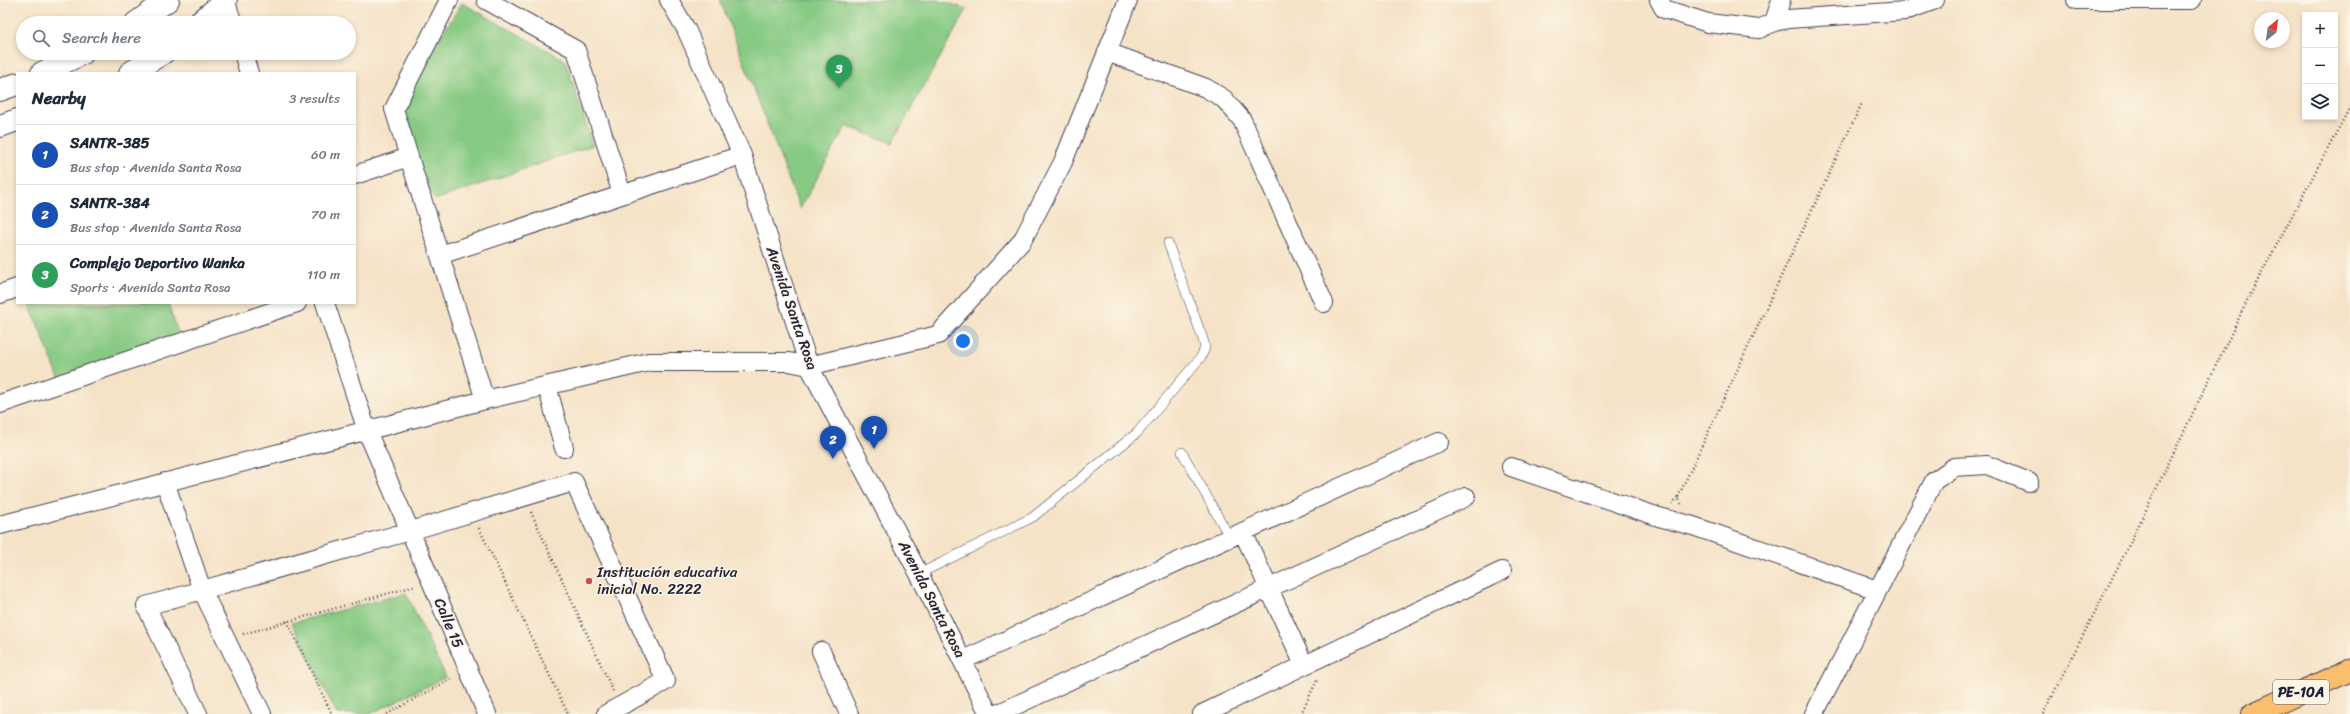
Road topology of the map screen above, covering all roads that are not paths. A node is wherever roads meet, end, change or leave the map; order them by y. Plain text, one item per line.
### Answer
1 (168, 0) edge
2 (225, 0) edge
3 (449, 0) edge
4 (486, 0) edge
5 (669, 0) edge
6 (1128, 0) edge
7 (1659, 0) edge
8 (1781, 0) edge
9 (1935, 0) edge
10 (2076, 0) edge
11 (2192, 0) edge
12 (1907, 6) edge
13 (146, 16) edge
14 (207, 16) edge
15 (231, 16) edge
16 (1774, 22) junction
17 (1107, 52) junction
18 (69, 60) edge
19 (151, 60) edge
20 (245, 60) edge
21 (44, 72) edge
22 (132, 72) edge
23 (249, 72) edge
24 (16, 84) edge
25 (0, 90) edge
26 (16, 120) edge
27 (0, 126) edge
28 (742, 156) junction
29 (408, 157) junction
30 (356, 176) edge
31 (622, 194) junction
32 (1168, 242) dead end
33 (440, 255) junction
34 (16, 288) edge
35 (0, 294) edge
36 (1324, 303) dead end
37 (294, 304) edge
38 (325, 304) edge
39 (809, 366) junction
40 (547, 386) junction
41 (485, 400) junction
42 (0, 404) edge
43 (367, 430) junction
44 (1439, 442) dead end
45 (564, 448) dead end
46 (1182, 452) dead end
47 (1512, 467) dead end
48 (165, 482) junction
49 (2029, 482) dead end
50 (1466, 497) dead end
51 (0, 525) edge
52 (410, 531) junction
53 (1236, 535) junction
54 (1502, 571) dead end
55 (919, 574) junction
56 (1268, 588) junction
57 (202, 590) junction
58 (1877, 590) junction
59 (821, 651) dead end
60 (963, 660) junction
61 (1304, 665) junction
62 (2350, 670) edge
63 (613, 710) edge
64 (198, 714) edge
65 (262, 714) edge
66 (487, 714) edge
67 (849, 714) edge
68 (989, 714) edge
69 (997, 714) edge
70 (1202, 714) edge
71 (1814, 714) edge
72 (2253, 714) edge

1 - 13 street
2 - 14 street
2 - 15 street
3 - 29 street
4 - 31 street
5 - 28 street, Avenida Santa Rosa
6 - 17 street
7 - 16 street
8 - 16 street
9 - 12 street
10 - 11 street
12 - 16 street
17 - 36 street
17 - 39 street
18 - 21 street
19 - 22 street
20 - 23 street
24 - 25 street
26 - 27 street
28 - 31 street
28 - 39 street, Avenida Santa Rosa
29 - 30 street
29 - 33 street
31 - 33 street
32 - 55 lane
33 - 41 street
34 - 35 street
37 - 42 street
38 - 43 street, Calle 15
39 - 40 street
39 - 55 street, Avenida Santa Rosa
40 - 41 street
40 - 45 street
41 - 43 street
43 - 48 street
43 - 52 street, Calle 15
44 - 53 street
46 - 53 lane
47 - 58 street
48 - 51 street
48 - 57 street
49 - 58 street
50 - 56 street
52 - 57 street
52 - 63 street
52 - 66 street, Calle 15
53 - 56 street
53 - 60 street
54 - 61 street
55 - 60 street, Avenida Santa Rosa
56 - 61 street
56 - 69 street
57 - 64 street
57 - 65 street
58 - 71 street
59 - 67 street
60 - 68 street, Avenida Santa Rosa
61 - 70 street
62 - 72 highway, PE-10A

